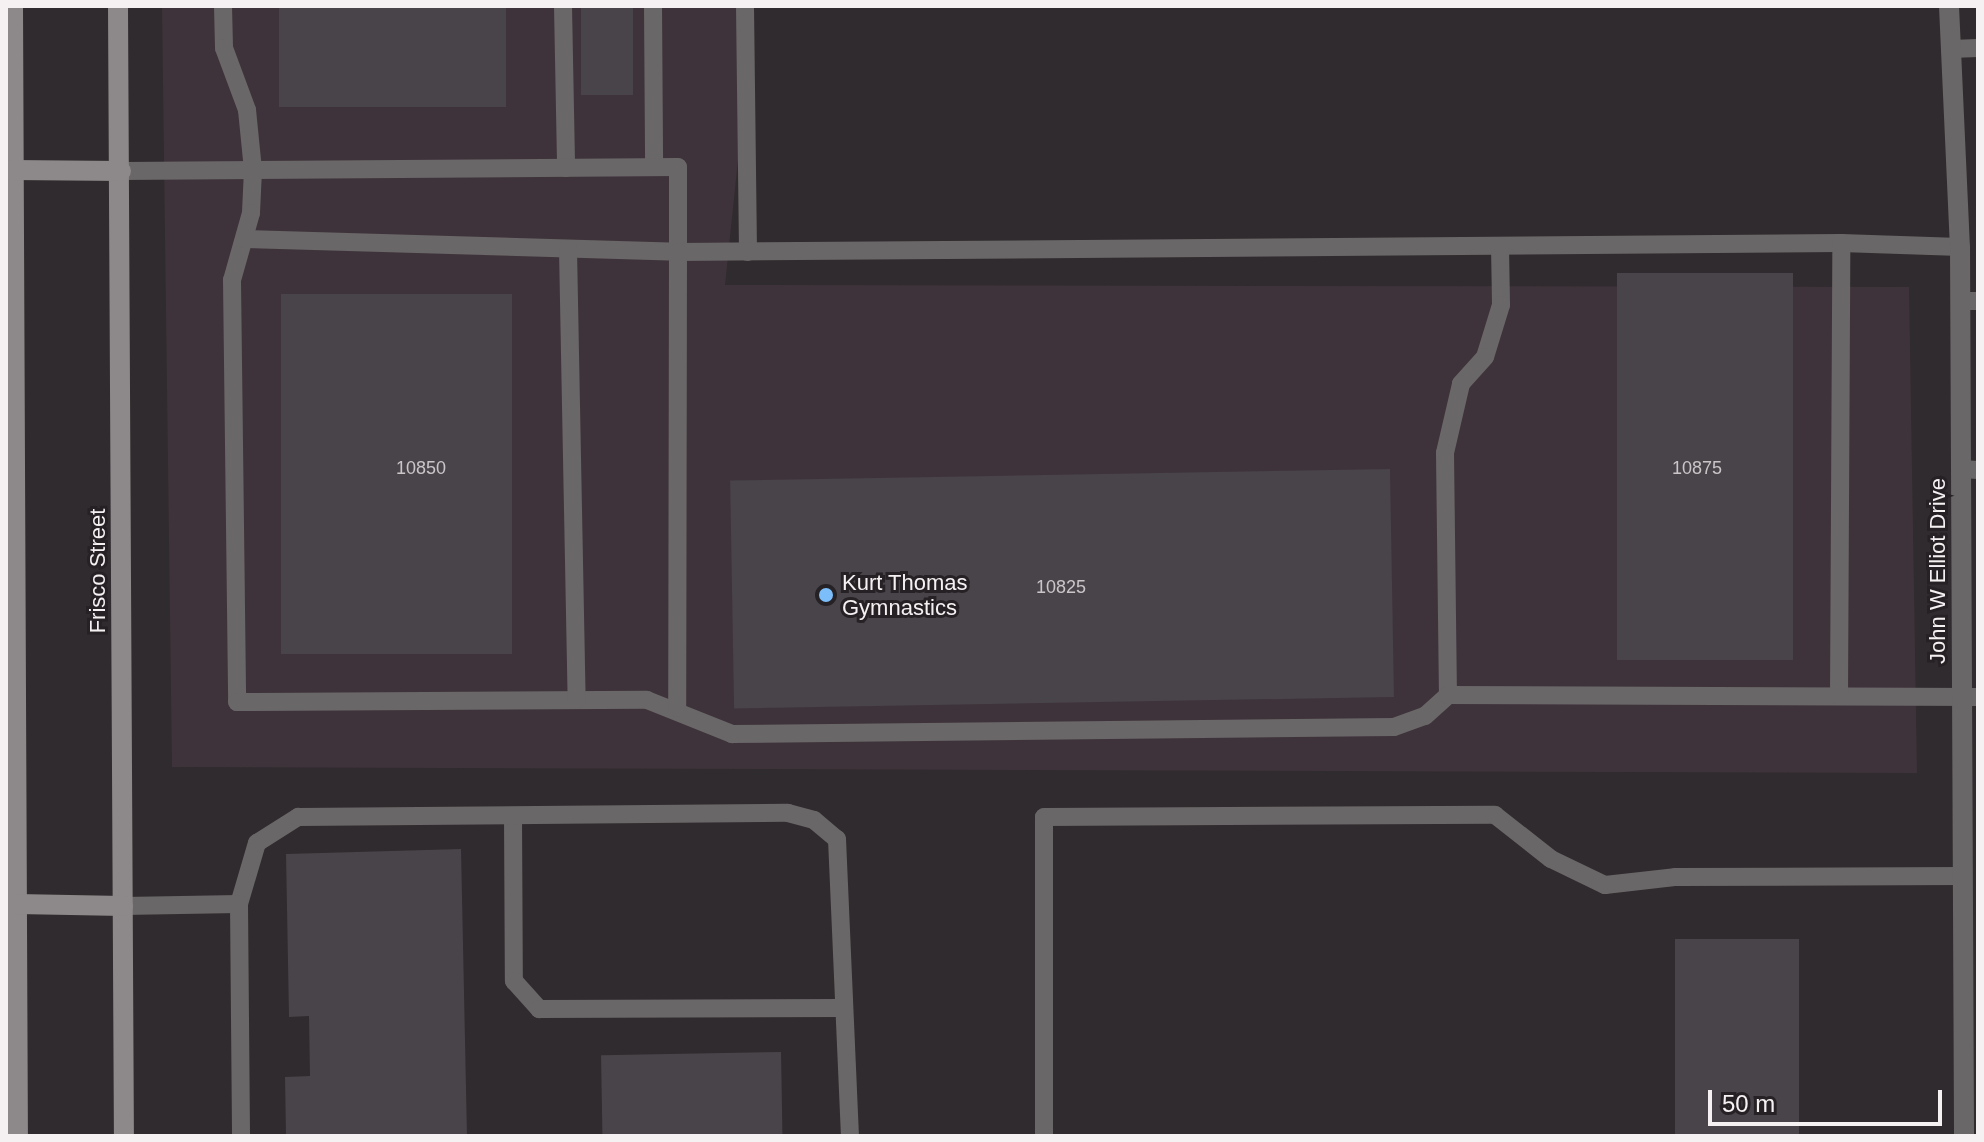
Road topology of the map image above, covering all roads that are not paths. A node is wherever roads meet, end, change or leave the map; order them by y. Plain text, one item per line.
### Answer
1 (13, 6) edge
2 (118, 6) edge
3 (223, 6) edge
4 (563, 6) edge
5 (653, 6) edge
6 (745, 6) edge
7 (1949, 6) edge
8 (1978, 48) edge
9 (1951, 49) junction
10 (654, 167) junction
11 (566, 168) junction
12 (12, 170) junction
13 (253, 170) junction
14 (121, 171) junction
15 (245, 239) junction
16 (1841, 243) junction
17 (1500, 246) junction
18 (1960, 247) junction
19 (568, 249) junction
20 (678, 252) junction
21 (748, 252) junction
22 (1969, 301) edge
23 (1970, 469) edge
24 (1448, 695) junction
25 (1839, 696) junction
26 (1970, 696) edge
27 (577, 700) junction
28 (677, 708) junction
29 (513, 816) junction
30 (1963, 876) junction
31 (17, 904) junction
32 (239, 904) junction
33 (123, 906) junction
34 (844, 1008) junction
35 (18, 1136) edge
36 (124, 1136) edge
37 (241, 1136) edge
38 (850, 1136) edge
39 (1044, 1136) edge
40 (1964, 1136) edge

1 - 12 street
2 - 14 street, Frisco Street
3 - 13 lane
4 - 11 lane
5 - 10 lane
6 - 21 lane
7 - 9 street, John W Elliot Drive
8 - 9 lane
9 - 18 street, John W Elliot Drive
10 - 11 lane
10 - 20 lane
11 - 13 lane
12 - 14 street
12 - 31 street
13 - 14 lane
13 - 15 lane
14 - 33 street, Frisco Street
15 - 19 lane
15 - 27 lane
16 - 17 lane
16 - 18 lane
16 - 25 lane
17 - 21 lane
17 - 24 lane
18 - 22 street, John W Elliot Drive
19 - 20 lane
19 - 27 lane
20 - 21 lane
20 - 28 lane
22 - 23 street, John W Elliot Drive
23 - 26 street, John W Elliot Drive
24 - 25 lane
24 - 28 lane
25 - 26 lane
26 - 30 street, John W Elliot Drive
27 - 28 lane
29 - 32 lane
29 - 34 lane
29 - 34 lane
30 - 39 lane
30 - 40 street, John W Elliot Drive
31 - 33 street
31 - 35 street
32 - 33 lane
32 - 37 lane
33 - 36 street, Frisco Street
34 - 38 lane

